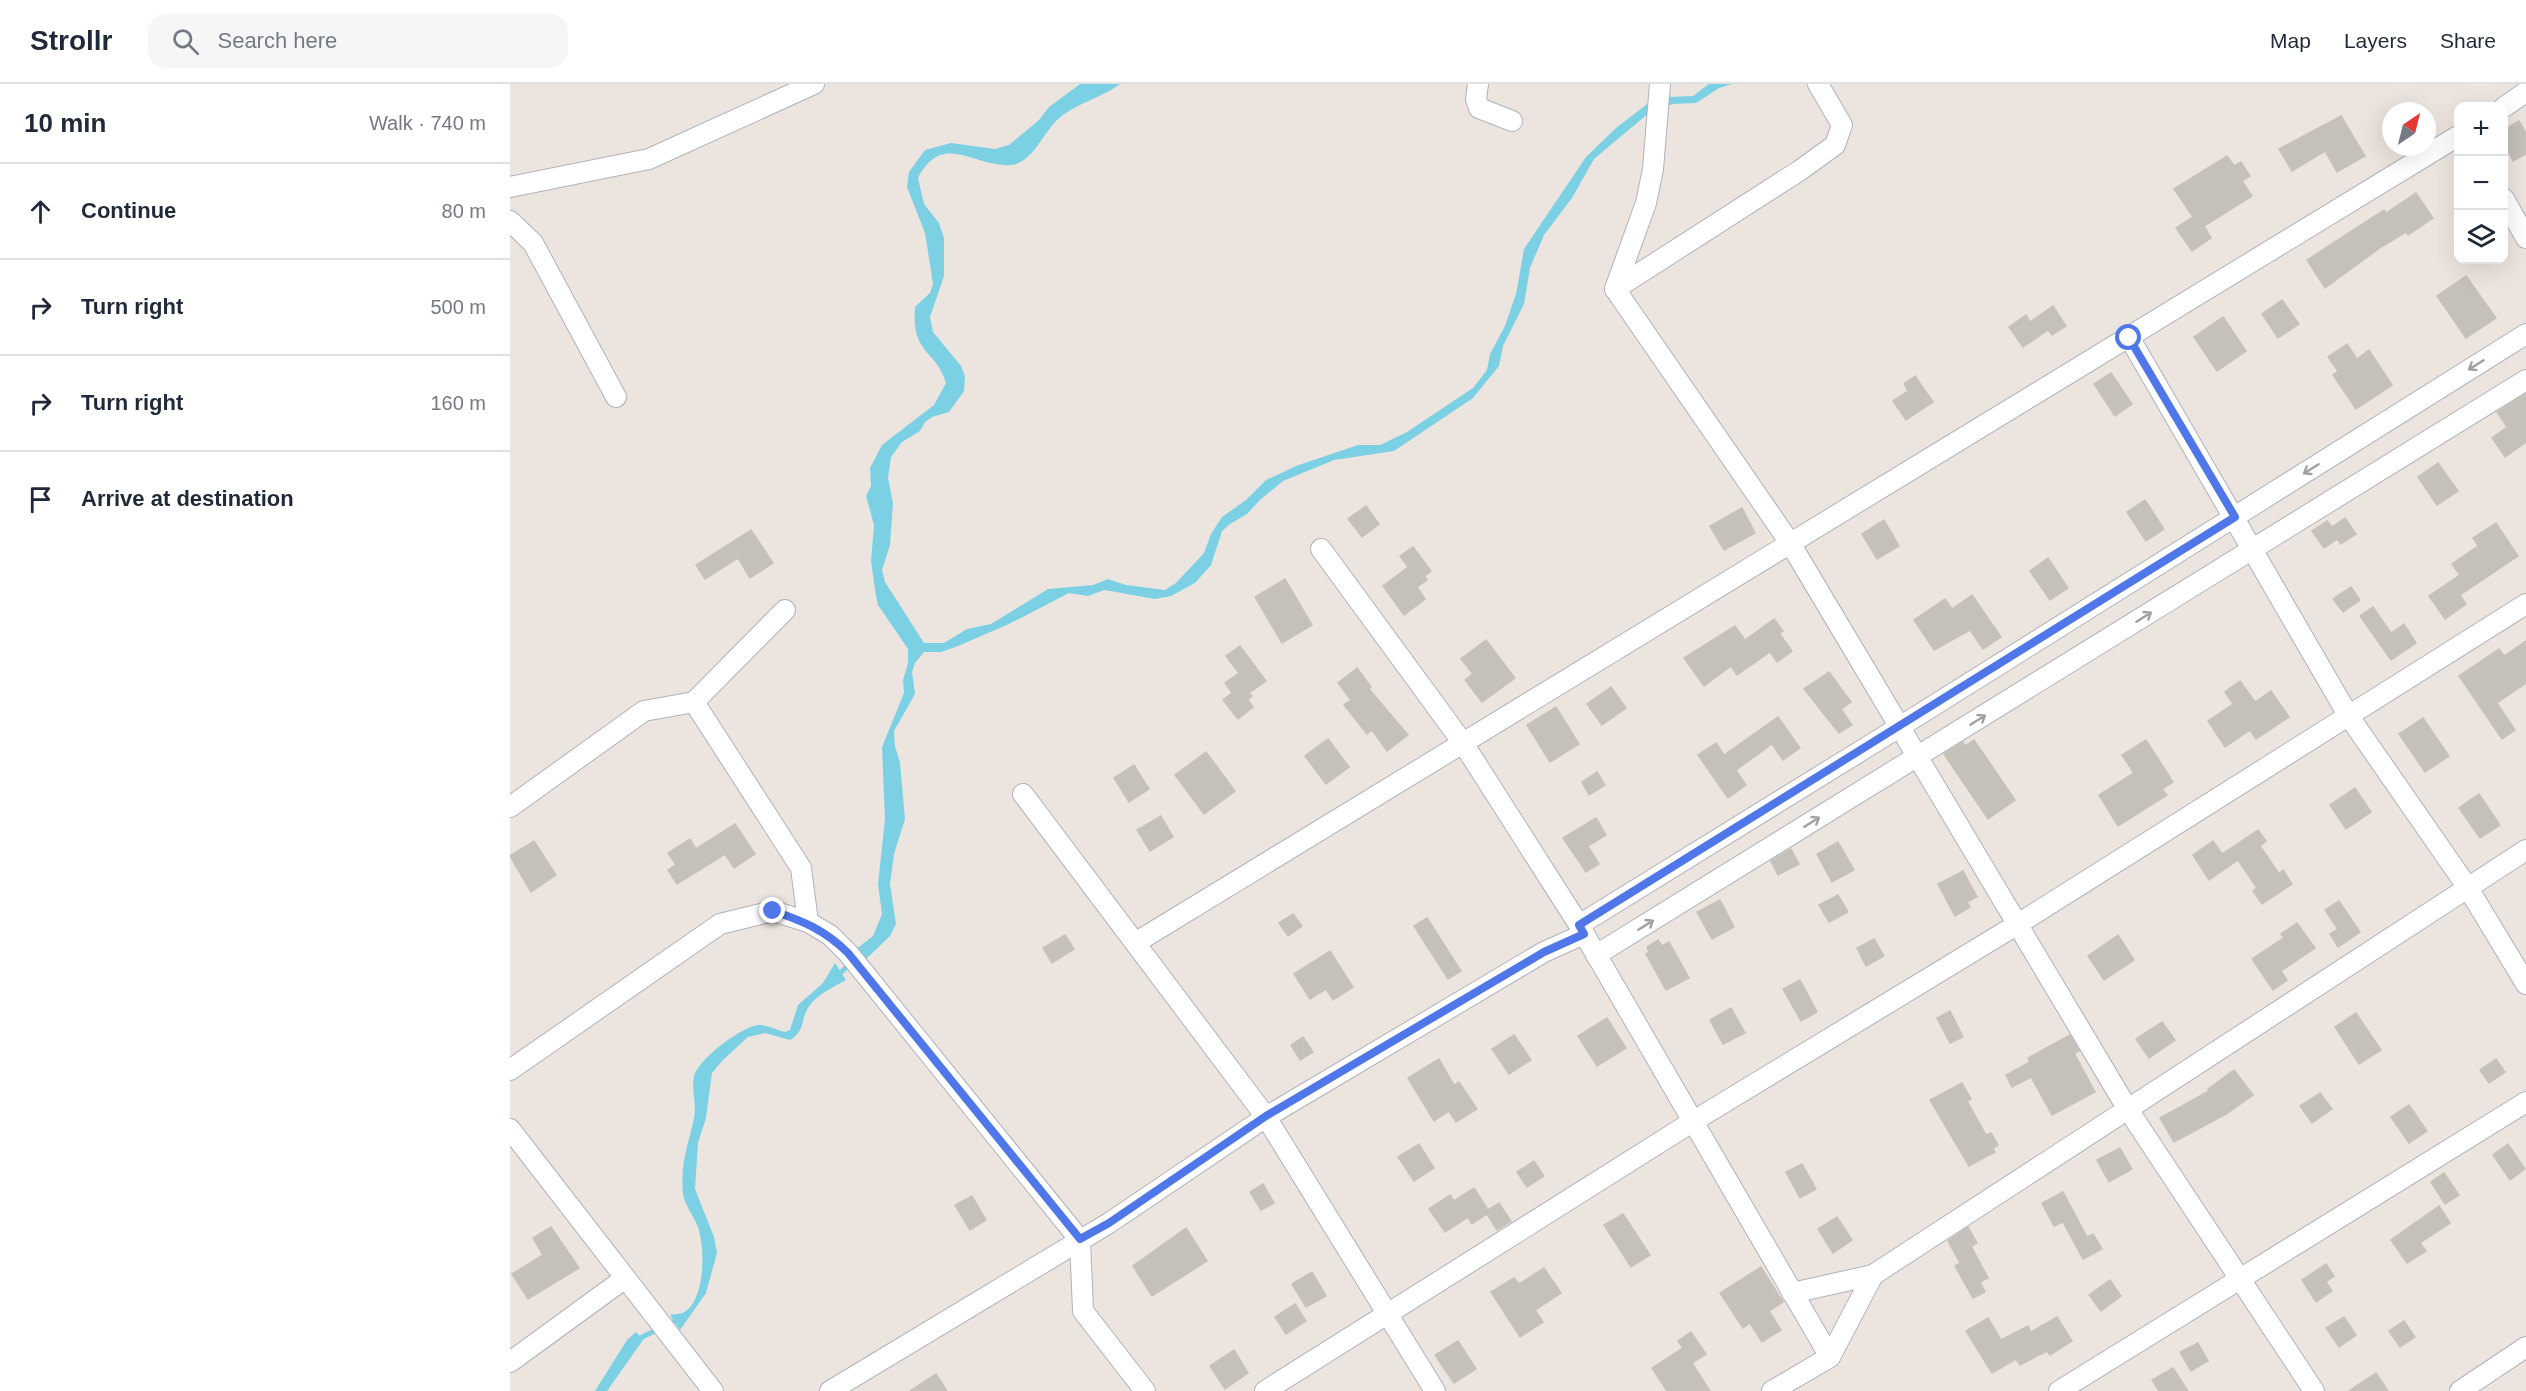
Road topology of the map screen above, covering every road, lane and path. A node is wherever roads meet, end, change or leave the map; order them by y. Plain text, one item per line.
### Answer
1 (814, 84) edge
2 (1478, 84) edge
3 (1659, 84) edge
4 (1818, 84) edge
5 (2526, 93) edge
6 (2508, 104) edge
7 (1512, 121) dead end
8 (2454, 138) edge
9 (510, 187) edge
10 (2508, 206) edge
11 (510, 221) edge
12 (2526, 238) edge
13 (1615, 289) junction
14 (2526, 334) edge
15 (2129, 338) junction
16 (2526, 380) edge
17 (616, 397) dead end
18 (2235, 517) junction
19 (1790, 543) junction
20 (1321, 549) dead end
21 (2254, 549) junction
22 (2526, 604) edge
23 (785, 610) dead end
24 (694, 702) junction
25 (2348, 715) junction
26 (1901, 726) junction
27 (1463, 743) junction
28 (1919, 756) junction
29 (1023, 794) dead end
30 (510, 807) edge
31 (2526, 850) edge
32 (2468, 888) junction
33 (808, 922) junction
34 (2018, 924) junction
35 (1581, 930) junction
36 (1135, 943) junction
37 (1596, 955) junction
38 (2526, 984) edge
39 (510, 1070) edge
40 (2526, 1102) edge
41 (2127, 1108) junction
42 (1266, 1116) junction
43 (1692, 1122) junction
44 (510, 1129) edge
45 (1080, 1239) junction
46 (1873, 1275) junction
47 (2241, 1280) junction
48 (630, 1285) junction
49 (1792, 1293) junction
50 (1389, 1313) junction
51 (2526, 1347) edge
52 (1830, 1357) junction
53 (510, 1362) edge
54 (712, 1391) edge
55 (830, 1391) edge
56 (1145, 1391) edge
57 (1265, 1391) edge
58 (1435, 1391) edge
59 (1772, 1391) edge
60 (2059, 1391) edge
61 (2314, 1391) edge
62 (2460, 1391) edge

1 - 9 street
2 - 7 street
3 - 13 street
4 - 13 street
5 - 6 street
8 - 15 street
10 - 12 street
11 - 17 street
13 - 19 street
14 -> 18 street
15 - 18 street
15 - 19 street
16 - 21 street
18 - 21 street
18 - 26 street
19 - 26 street
19 - 27 street
20 - 27 street
21 - 25 street
28 -> 21 street
22 - 25 street
23 - 24 street
24 - 30 street
24 - 33 street
25 - 32 street
25 - 34 street
26 - 28 street
26 - 35 street
27 - 35 street
27 - 36 street
28 - 34 street
37 -> 28 street
29 - 36 street
31 - 32 street
32 - 38 street
32 - 41 street
33 - 39 street
33 - 45 street
34 - 41 street
34 - 43 street
35 - 37 street
35 - 42 street
36 - 42 street
37 - 43 street
40 - 47 street
41 - 46 street
41 - 47 street
42 - 45 street
42 - 50 street
43 - 49 street
43 - 50 street
44 - 48 street
45 - 55 street
45 - 56 street
46 - 49 street
46 - 52 street
47 - 60 street
47 - 61 street
48 - 53 street
48 - 54 street
49 - 52 street
50 - 57 street
50 - 58 street
51 - 62 street
52 - 59 street

